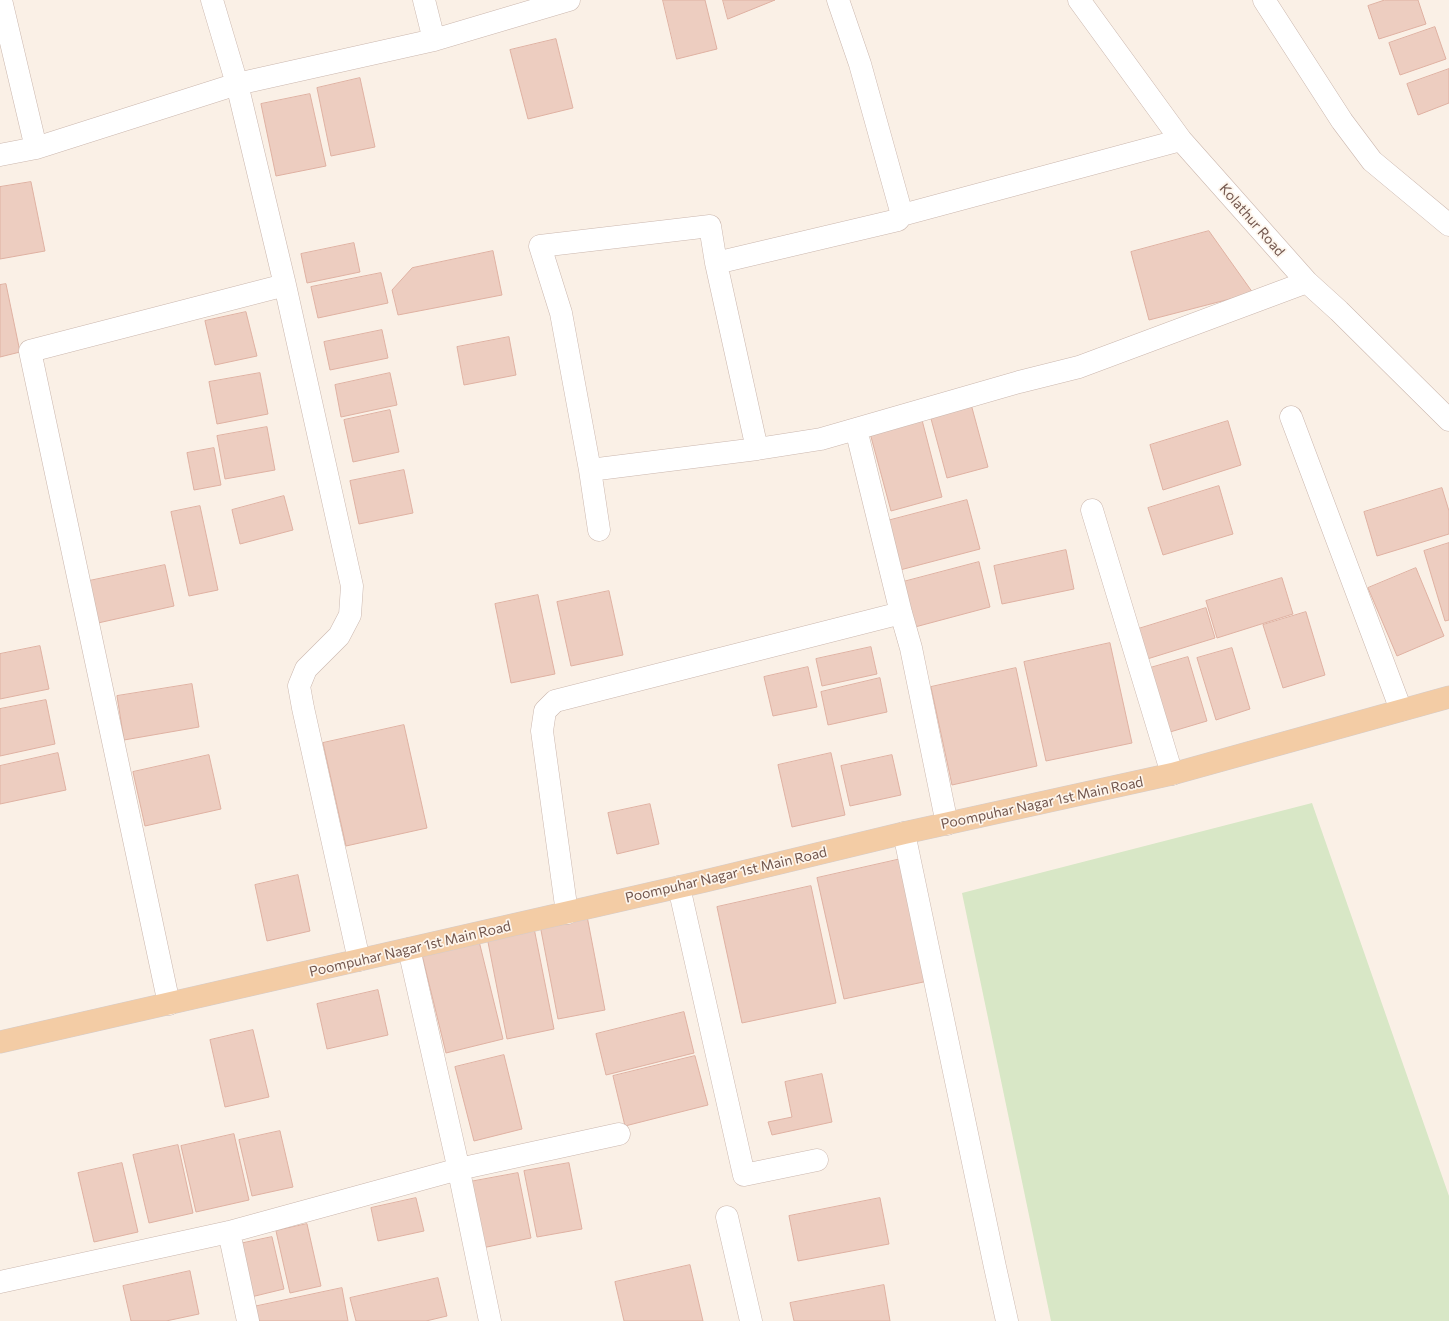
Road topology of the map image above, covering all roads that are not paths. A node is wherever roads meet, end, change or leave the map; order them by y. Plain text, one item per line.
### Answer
1 (1, 0) edge
2 (212, 0) edge
3 (424, 0) edge
4 (569, 0) edge
5 (838, 0) edge
6 (1079, 0) edge
7 (1264, 0) edge
8 (434, 40) junction
9 (237, 84) junction
10 (1181, 140) junction
11 (36, 148) junction
12 (0, 155) edge
13 (902, 215) junction
14 (1449, 225) edge
15 (716, 263) junction
16 (1307, 282) junction
17 (285, 285) junction
18 (1291, 417) dead end
19 (1449, 420) edge
20 (856, 429) junction
21 (757, 449) junction
22 (590, 470) junction
23 (1092, 510) dead end
24 (599, 530) dead end
25 (901, 613) junction
26 (1449, 697) edge
27 (1401, 710) junction
28 (1172, 774) junction
29 (947, 824) junction
30 (904, 833) junction
31 (679, 887) junction
32 (567, 913) junction
33 (409, 949) junction
34 (359, 960) junction
35 (169, 1004) junction
36 (0, 1042) edge
37 (619, 1134) dead end
38 (817, 1160) dead end
39 (459, 1169) junction
40 (727, 1217) dead end
41 (229, 1232) junction
42 (0, 1282) edge
43 (248, 1321) edge
44 (490, 1321) edge
45 (751, 1321) edge
46 (1007, 1321) edge

1 - 11 street
2 - 9 street
3 - 8 street
4 - 8 street
5 - 13 street
6 - 10 street, Kolathur Road
7 - 14 street
8 - 9 street
9 - 11 street
9 - 17 street
10 - 13 street
10 - 16 street, Kolathur Road
11 - 12 street
13 - 15 street
15 - 21 street
15 - 22 street
16 - 19 street, Kolathur Road
16 - 20 street
17 - 34 street
17 - 35 street
18 - 27 street
20 - 21 street
20 - 25 street
21 - 22 street
22 - 24 street
23 - 28 street
25 - 29 street
25 - 32 street
26 - 27 main road, Poompuhar Nagar 1st Main Road
27 - 28 main road, Poompuhar Nagar 1st Main Road
28 - 29 main road, Poompuhar Nagar 1st Main Road
29 - 30 main road, Poompuhar Nagar 1st Main Road
30 - 31 main road, Poompuhar Nagar 1st Main Road
30 - 46 street
31 - 32 main road, Poompuhar Nagar 1st Main Road
31 - 38 street
32 - 33 main road, Poompuhar Nagar 1st Main Road
33 - 34 main road, Poompuhar Nagar 1st Main Road
33 - 39 street
34 - 35 main road, Poompuhar Nagar 1st Main Road
35 - 36 main road, Poompuhar Nagar 1st Main Road
37 - 39 street
39 - 41 street
39 - 44 street
40 - 45 street
41 - 42 street
41 - 43 street

